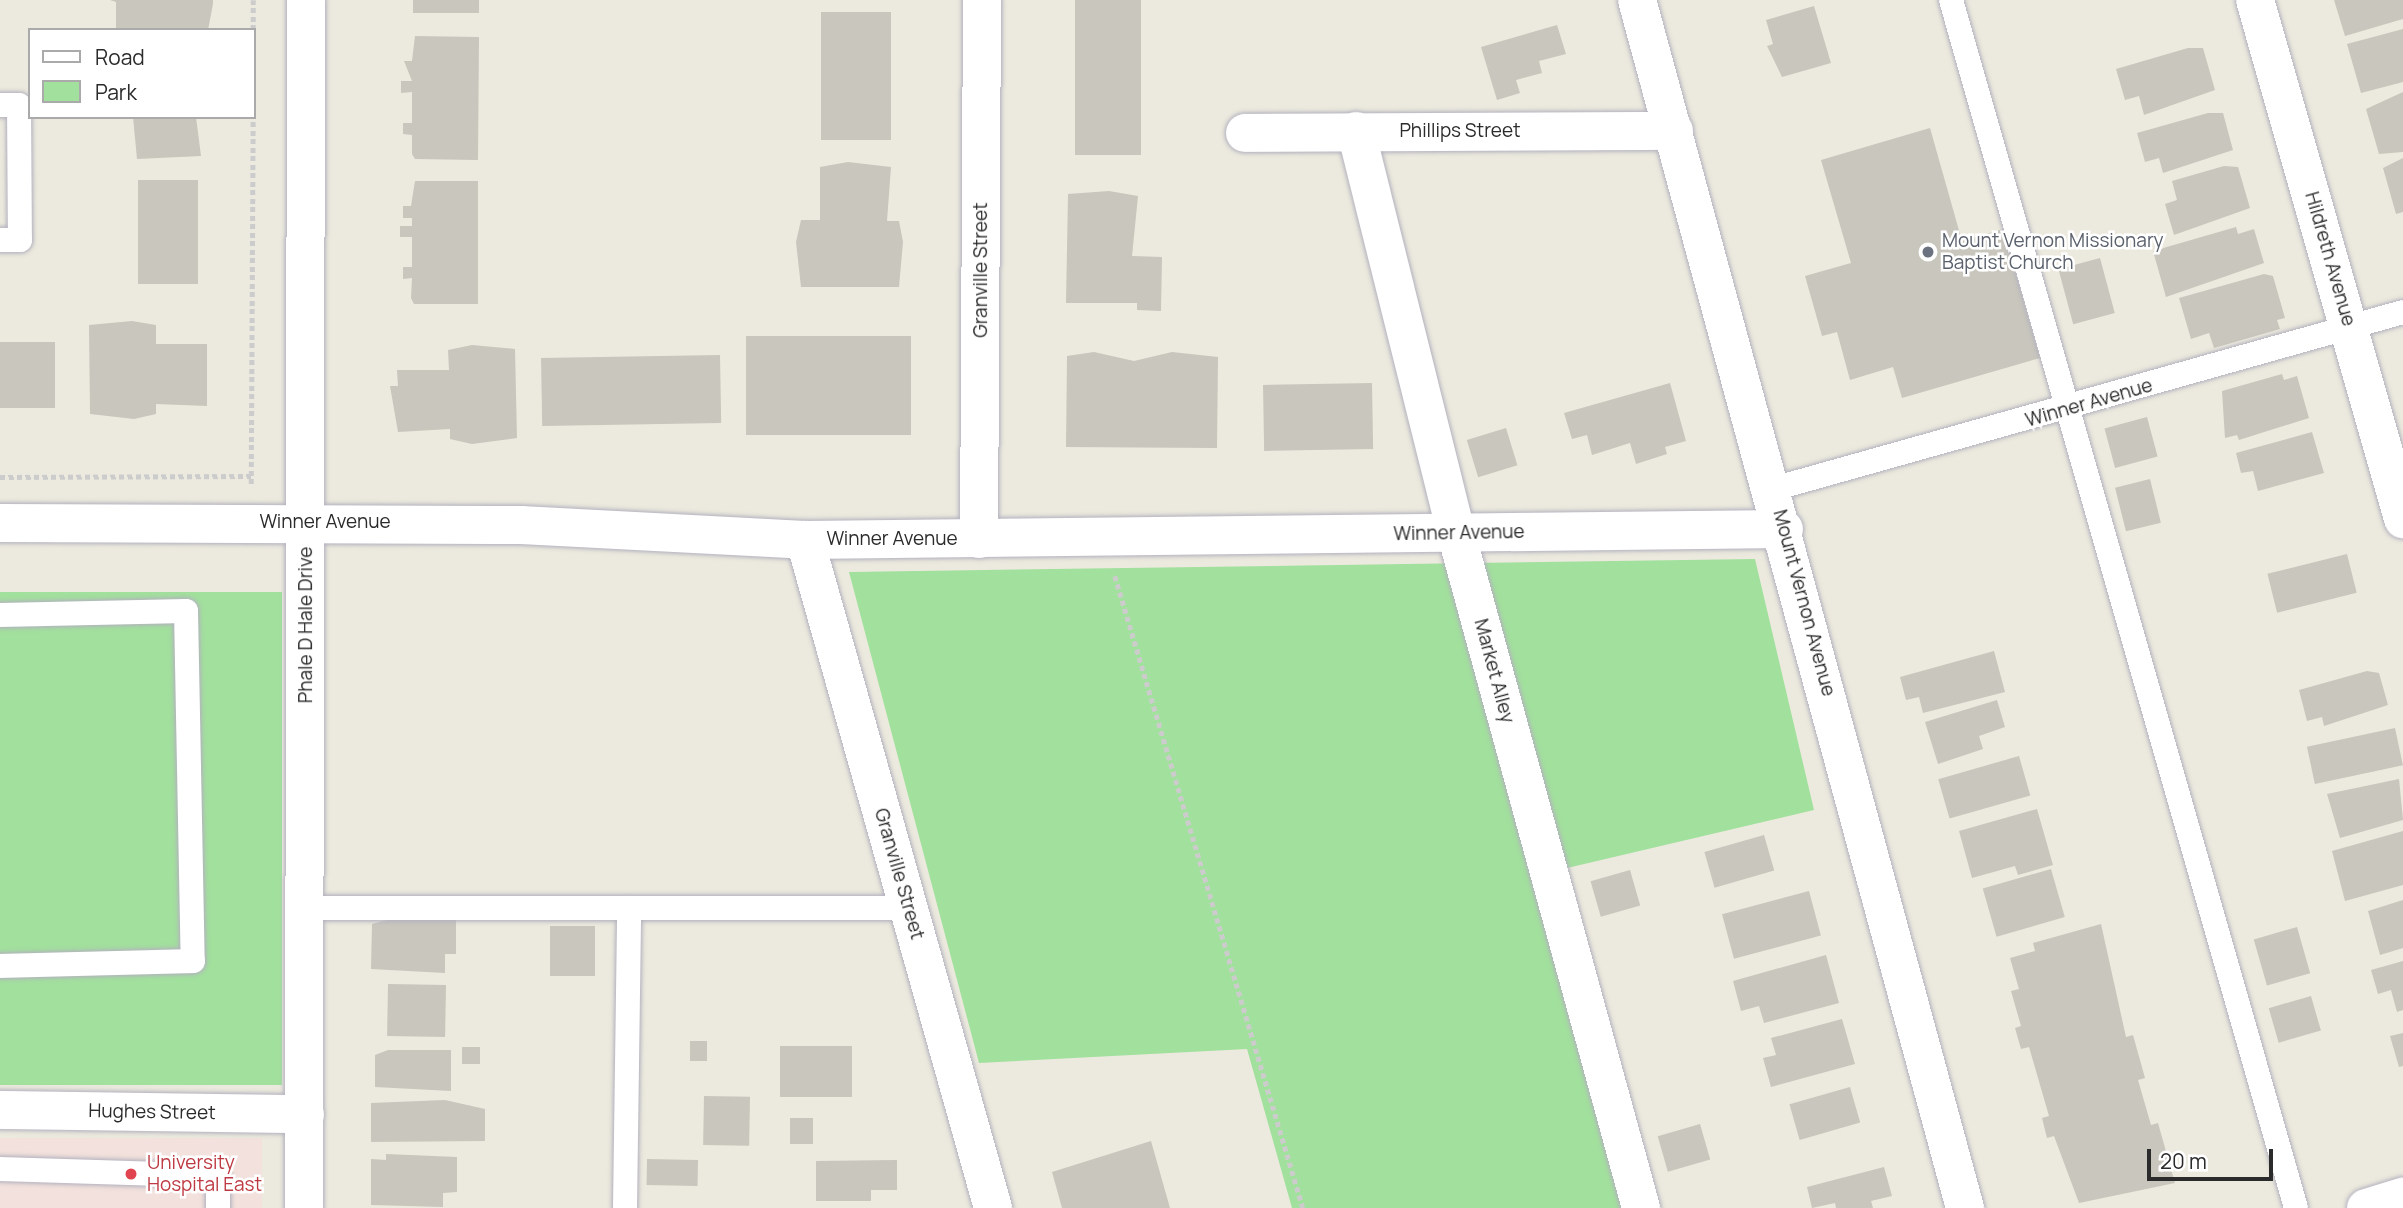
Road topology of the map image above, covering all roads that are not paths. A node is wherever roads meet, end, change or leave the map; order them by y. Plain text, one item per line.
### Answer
1 (306, 0) edge
2 (982, 0) edge
3 (1637, 0) edge
4 (1951, 0) edge
5 (2255, 0) edge
6 (0, 105) edge
7 (1356, 131) junction
8 (1674, 131) junction
9 (1245, 133) dead end
10 (0, 240) edge
11 (2403, 312) edge
12 (2349, 327) junction
13 (2068, 410) junction
14 (1773, 489) junction
15 (2403, 519) edge
16 (307, 521) junction
17 (0, 523) edge
18 (1784, 529) junction
19 (1456, 533) junction
20 (979, 539) junction
21 (805, 540) junction
22 (0, 615) edge
23 (305, 908) junction
24 (629, 908) junction
25 (908, 908) junction
26 (0, 966) edge
27 (0, 1110) edge
28 (305, 1114) junction
29 (0, 1169) edge
30 (2403, 1197) edge
31 (218, 1208) edge
32 (304, 1208) edge
33 (625, 1208) edge
34 (993, 1208) edge
35 (1642, 1208) edge
36 (1965, 1208) edge
37 (2296, 1208) edge
38 (2365, 1208) edge

1 - 16 street, Phale D Hale Drive
2 - 20 street, Granville Street
3 - 8 street, Mount Vernon Avenue
4 - 13 lane
5 - 12 street, Hildreth Avenue
6 - 10 lane
7 - 8 street, Phillips Street
7 - 9 street, Phillips Street
7 - 19 street, Market Alley
8 - 14 street, Mount Vernon Avenue
11 - 12 lane, Winner Avenue
12 - 13 lane, Winner Avenue
12 - 15 street, Hildreth Avenue
13 - 14 lane, Winner Avenue
13 - 37 lane
14 - 18 street, Mount Vernon Avenue
16 - 17 street, Winner Avenue
16 - 21 street, Winner Avenue
16 - 23 street, Phale D Hale Drive
18 - 19 street, Winner Avenue
18 - 36 street, Mount Vernon Avenue
19 - 20 street, Winner Avenue
19 - 35 street, Market Alley
20 - 21 street, Winner Avenue
21 - 25 street, Granville Street
22 - 26 lane
23 - 24 lane
23 - 28 street, Phale D Hale Drive
24 - 25 lane
24 - 33 lane
25 - 34 street, Granville Street
27 - 28 street, Hughes Street
28 - 32 street, Phale D Hale Drive
29 - 31 lane
30 - 38 street

